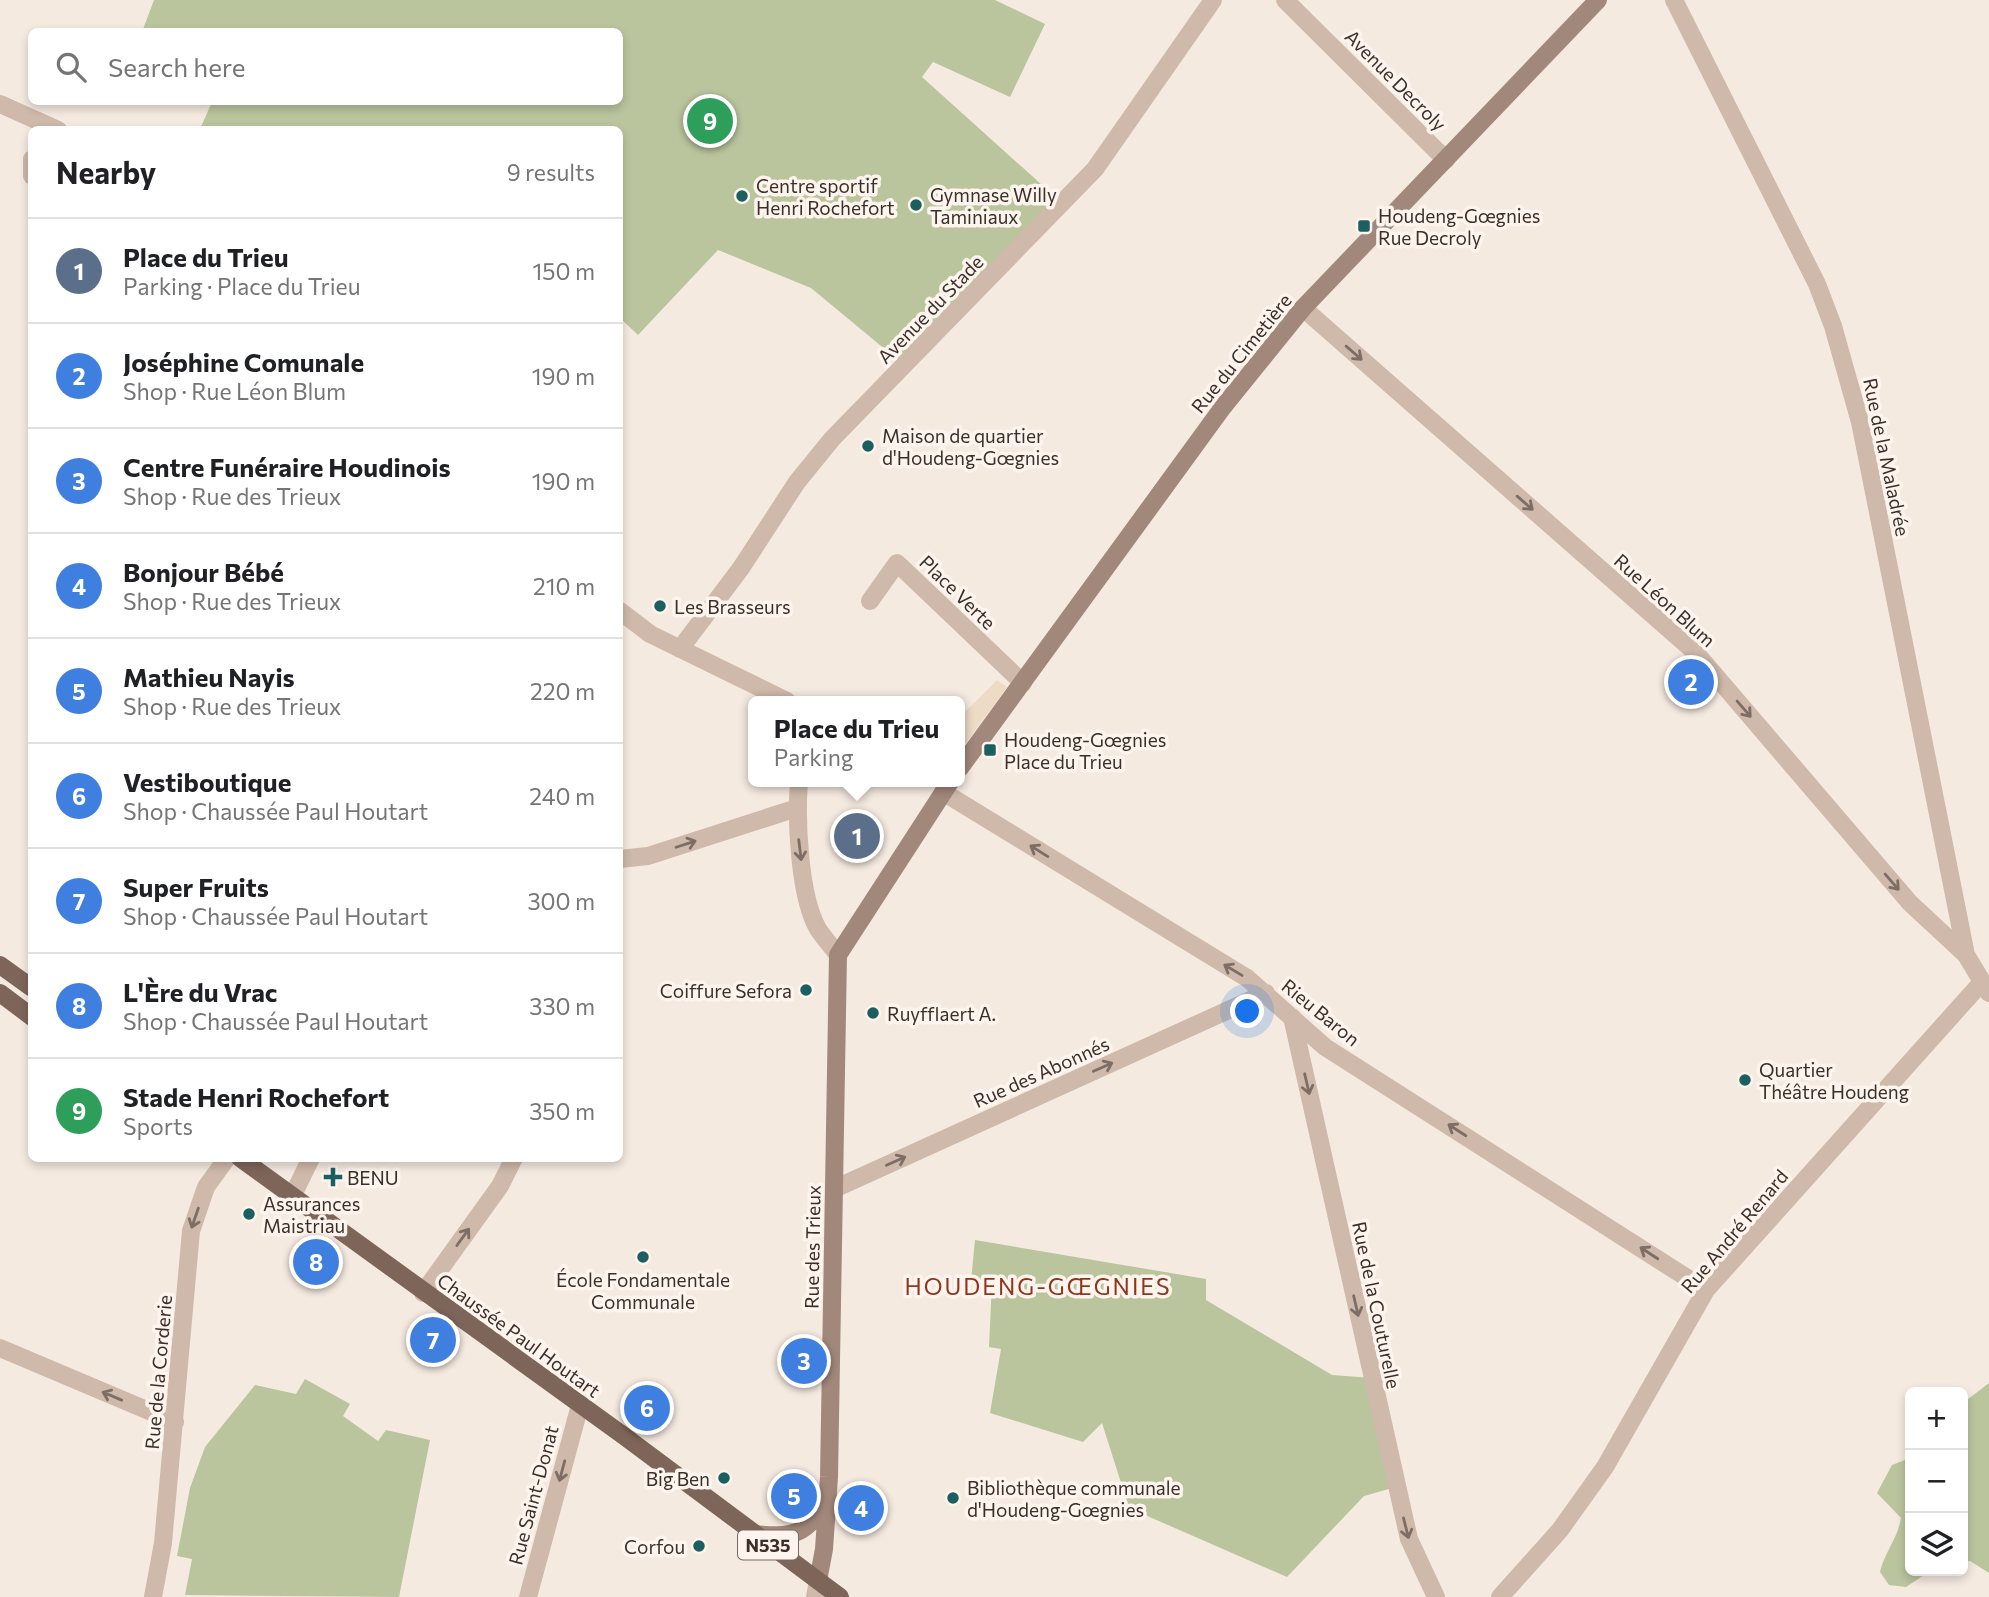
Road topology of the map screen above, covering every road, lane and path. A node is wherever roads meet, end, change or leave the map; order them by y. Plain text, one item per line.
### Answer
1 (1213, 0) edge
2 (1285, 0) edge
3 (1598, 0) edge
4 (1674, 0) edge
5 (0, 104) edge
6 (39, 125) edge
7 (1446, 160) junction
8 (1303, 308) junction
9 (870, 601) dead end
10 (623, 613) edge
11 (680, 649) junction
12 (1023, 683) junction
13 (775, 696) edge
14 (965, 761) edge
15 (799, 787) edge
16 (947, 787) edge
17 (951, 787) edge
18 (797, 808) junction
19 (623, 859) edge
20 (838, 955) junction
21 (1966, 955) junction
22 (0, 965) edge
23 (28, 985) edge
24 (1986, 988) edge
25 (0, 993) edge
26 (1266, 993) junction
27 (28, 1014) edge
28 (1292, 1017) junction
29 (224, 1162) edge
30 (245, 1162) edge
31 (310, 1162) edge
32 (512, 1162) edge
33 (834, 1189) junction
34 (292, 1197) junction
35 (1706, 1290) junction
36 (424, 1293) junction
37 (0, 1348) edge
38 (580, 1405) junction
39 (175, 1423) junction
40 (828, 1494) junction
41 (753, 1534) junction
42 (816, 1589) edge
43 (153, 1597) edge
44 (528, 1597) edge
45 (840, 1597) edge
46 (1436, 1597) edge
47 (1500, 1597) edge

1 - 11 street, Avenue du Stade
2 - 7 street, Avenue Decroly
3 - 7 street, Rue du Cimetière
4 - 21 street, Rue de la Maladrée
5 - 6 street
7 - 8 street, Rue du Cimetière
8 - 12 street, Rue du Cimetière
8 -> 21 street, Rue Léon Blum
9 - 12 street, Place Verte
10 - 11 street
11 - 13 street
12 - 14 street, Rue du Cimetière
15 - 18 street
16 - 20 street
26 -> 17 street, Rieu Baron
19 -> 18 street
18 -> 20 street
20 - 33 street, Rue des Trieux
21 - 24 street
22 - 23 main road
24 - 35 street, Rue André Renard
25 - 27 main road
26 - 28 street, Rieu Baron
33 -> 26 street, Rue des Abonnés
35 -> 28 street, Rieu Baron
28 -> 46 street, Rue de la Couturelle
29 -> 39 street, Rue de la Corderie
30 - 34 main road, Chaussée Paul Houtart / N535
31 - 34 street
36 -> 32 street
33 - 40 street, Rue des Trieux
34 - 36 main road, Chaussée Paul Houtart / N535
35 - 47 street, Rue André Renard
36 - 38 main road, Chaussée Paul Houtart / N535
39 -> 37 street
38 - 41 main road, Chaussée Paul Houtart / N535
38 -> 44 street, Rue Saint-Donat
39 - 43 street, Rue de la Corderie
40 - 41 street
40 - 42 street, Rue des Trieux
41 - 42 main road, Chaussée Paul Houtart / N535
42 - 45 main road, Chaussée Paul Houtart / N535

